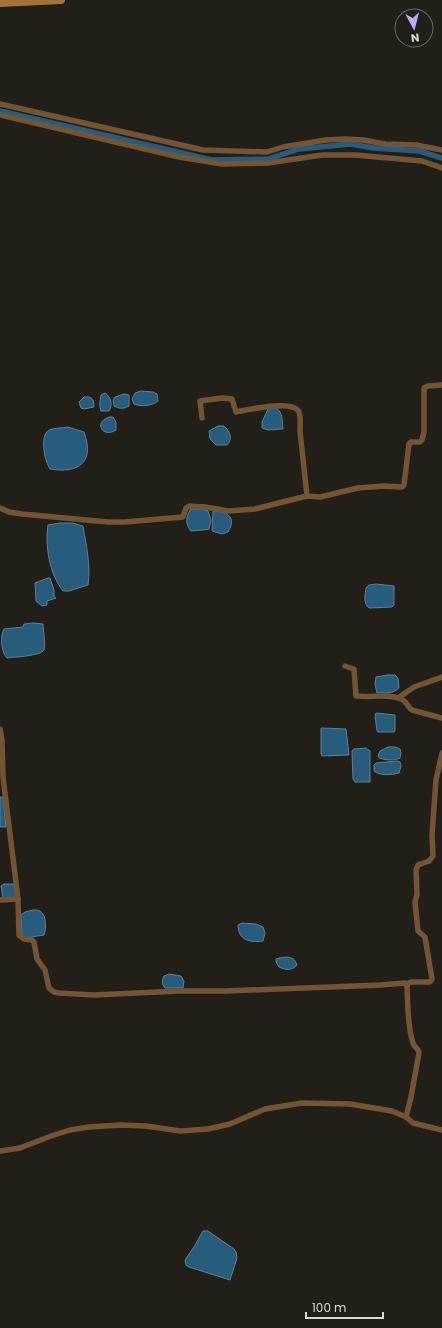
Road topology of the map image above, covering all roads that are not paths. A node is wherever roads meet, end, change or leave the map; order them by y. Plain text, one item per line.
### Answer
1 (61, 0) edge
2 (34, 1) edge
3 (0, 3) edge
4 (0, 104) edge
5 (0, 115) edge
6 (442, 150) edge
7 (442, 168) edge
8 (442, 385) edge
9 (202, 418) dead end
10 (307, 496) junction
11 (0, 508) edge
12 (345, 666) dead end
13 (442, 677) edge
14 (398, 698) junction
15 (442, 718) edge
16 (0, 729) edge
17 (442, 753) edge
18 (18, 899) junction
19 (0, 900) edge
20 (407, 984) junction
21 (406, 1117) junction
22 (442, 1130) edge
23 (0, 1151) edge

1 - 2 main road
2 - 3 main road
4 - 6 street
5 - 7 street
8 - 10 street
9 - 10 street
10 - 11 street
12 - 14 street
13 - 14 street
14 - 15 street
16 - 18 street
17 - 20 street
18 - 19 street
18 - 20 street
20 - 21 street
21 - 22 street
21 - 23 street

